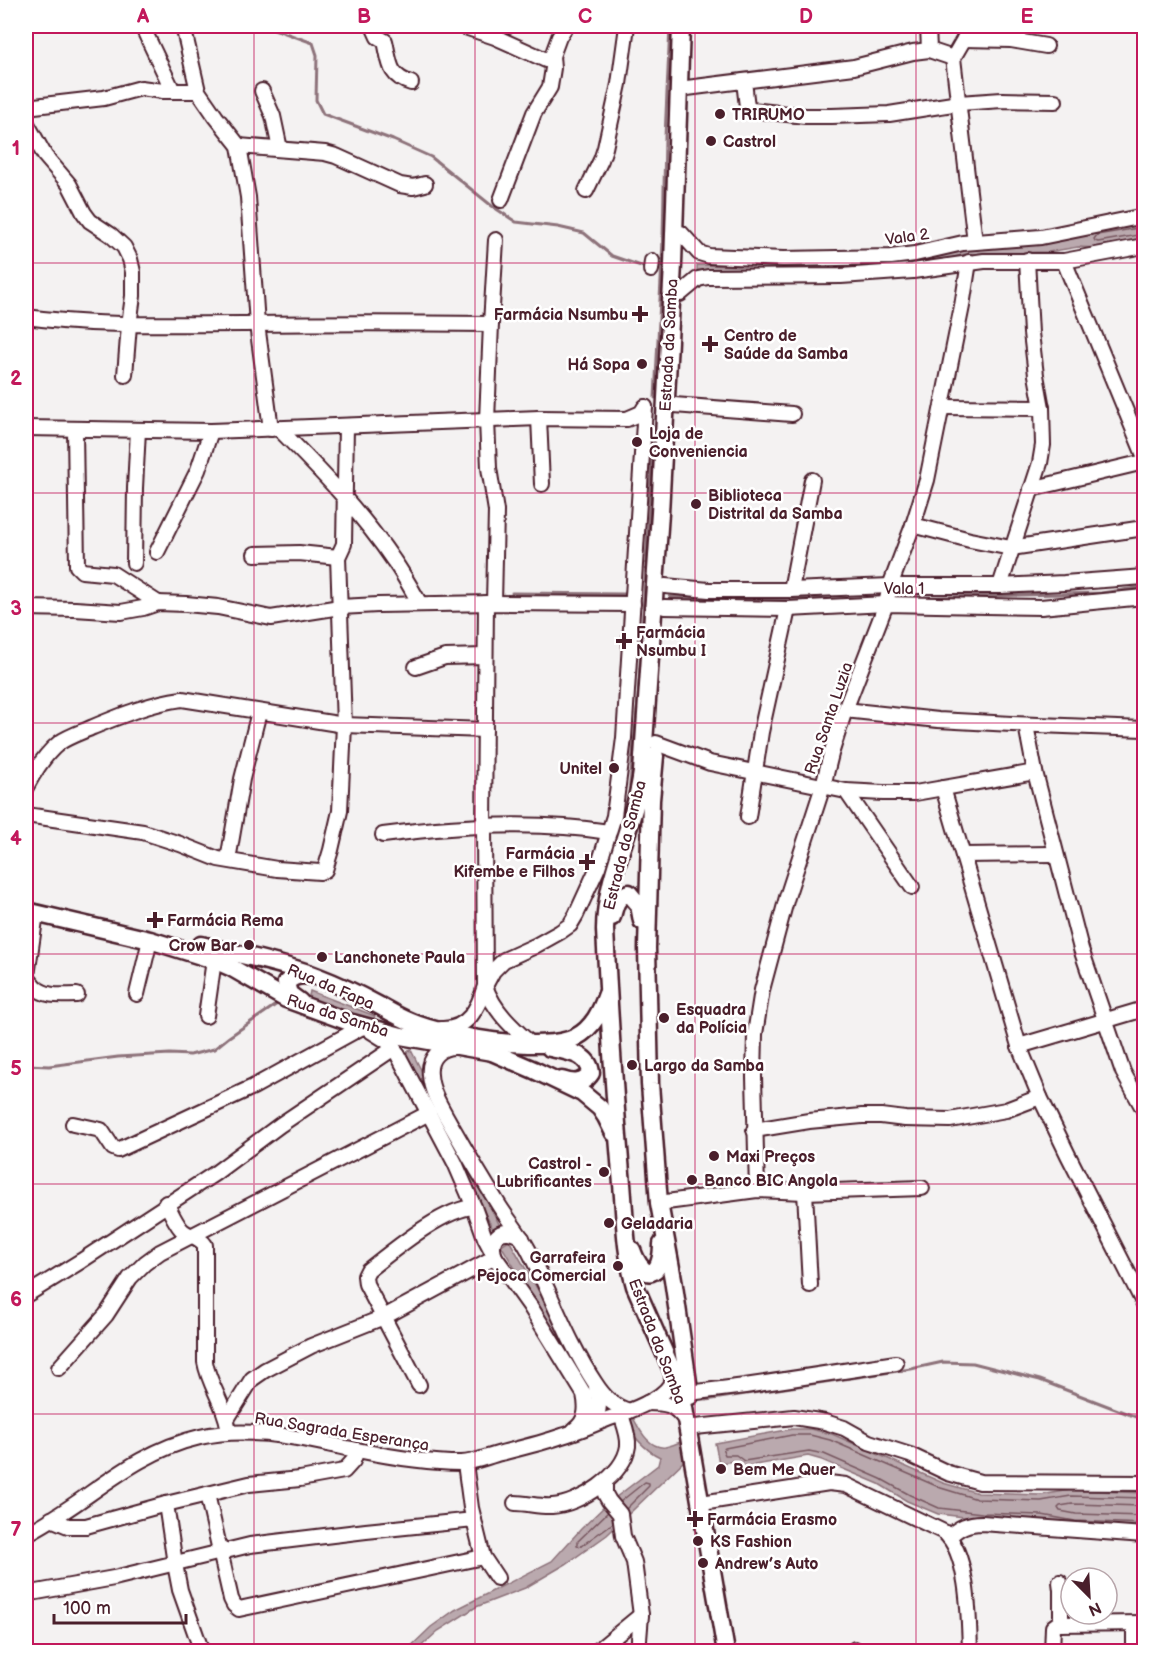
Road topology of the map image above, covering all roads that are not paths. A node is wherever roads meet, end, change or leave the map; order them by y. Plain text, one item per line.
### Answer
1 (142, 26) edge
2 (183, 26) edge
3 (374, 26) edge
4 (449, 26) edge
5 (454, 26) edge
6 (462, 26) edge
7 (566, 26) edge
8 (627, 26) edge
9 (681, 26) edge
10 (690, 26) edge
11 (928, 26) edge
12 (969, 26) edge
13 (964, 39) junction
14 (1046, 46) dead end
15 (929, 50) junction
16 (552, 56) junction
17 (953, 58) junction
18 (744, 81) junction
19 (411, 83) dead end
20 (687, 88) junction
21 (173, 91) junction
22 (198, 91) junction
23 (262, 91) dead end
24 (1055, 100) dead end
25 (959, 103) junction
26 (26, 107) edge
27 (26, 122) edge
28 (239, 146) junction
29 (280, 149) junction
30 (425, 184) dead end
31 (586, 191) dead end
32 (501, 200) dead end
33 (1144, 216) edge
34 (681, 233) junction
35 (496, 240) dead end
36 (975, 242) junction
37 (1144, 246) edge
38 (1027, 260) junction
39 (1064, 261) junction
40 (969, 262) junction
41 (680, 294) junction
42 (26, 317) edge
43 (258, 324) junction
44 (491, 324) junction
45 (129, 325) junction
46 (125, 375) dead end
47 (674, 405) junction
48 (942, 406) junction
49 (1042, 408) junction
50 (792, 414) dead end
51 (1144, 415) edge
52 (539, 418) junction
53 (627, 418) junction
54 (1131, 419) junction
55 (487, 420) junction
56 (346, 426) junction
57 (26, 428) edge
58 (274, 429) junction
59 (75, 430) junction
60 (138, 430) junction
61 (211, 431) junction
62 (643, 438) junction
63 (1144, 455) edge
64 (1144, 462) edge
65 (812, 480) dead end
66 (542, 484) dead end
67 (1030, 489) junction
68 (345, 500) junction
69 (913, 525) junction
70 (1144, 528) edge
71 (1011, 548) junction
72 (157, 552) dead end
73 (255, 554) dead end
74 (338, 556) junction
75 (134, 563) dead end
76 (1144, 577) edge
77 (665, 586) junction
78 (1000, 586) junction
79 (791, 590) junction
80 (888, 595) junction
81 (1144, 597) edge
82 (633, 598) junction
83 (158, 603) junction
84 (490, 603) junction
85 (420, 604) junction
86 (340, 607) junction
87 (664, 607) junction
88 (26, 608) edge
89 (788, 609) junction
90 (485, 656) junction
91 (416, 667) dead end
92 (845, 710) junction
93 (259, 712) junction
94 (344, 725) junction
95 (1026, 725) junction
96 (1144, 729) edge
97 (485, 730) junction
98 (656, 743) junction
99 (1035, 772) junction
100 (755, 773) junction
101 (823, 786) junction
102 (26, 788) edge
103 (943, 788) junction
104 (846, 791) junction
105 (26, 815) edge
106 (748, 817) dead end
107 (484, 826) junction
108 (609, 832) junction
109 (383, 835) dead end
110 (1055, 854) junction
111 (963, 855) junction
112 (228, 860) junction
113 (912, 887) dead end
114 (29, 909) edge
115 (150, 940) junction
116 (606, 948) junction
117 (647, 948) junction
118 (214, 960) junction
119 (26, 976) edge
120 (326, 980) junction
121 (485, 986) junction
122 (608, 988) junction
123 (137, 994) dead end
124 (77, 995) dead end
125 (1144, 1009) edge
126 (317, 1010) junction
127 (206, 1016) dead end
128 (1105, 1019) junction
129 (357, 1025) junction
130 (424, 1027) junction
131 (531, 1044) junction
132 (1019, 1046) junction
133 (465, 1047) junction
134 (394, 1048) junction
135 (534, 1070) junction
136 (1040, 1097) junction
137 (1144, 1110) edge
138 (429, 1113) junction
139 (73, 1124) dead end
140 (754, 1130) junction
141 (619, 1154) junction
142 (922, 1188) dead end
143 (757, 1190) junction
144 (805, 1192) junction
145 (166, 1203) junction
146 (659, 1203) junction
147 (474, 1207) junction
148 (662, 1225) junction
149 (626, 1232) junction
150 (195, 1236) junction
151 (522, 1238) junction
152 (495, 1257) junction
153 (810, 1285) dead end
154 (26, 1295) edge
155 (1144, 1304) edge
156 (384, 1317) junction
157 (896, 1363) dead end
158 (58, 1368) dead end
159 (672, 1370) junction
160 (594, 1382) junction
161 (419, 1384) dead end
162 (689, 1393) junction
163 (645, 1403) junction
164 (625, 1413) junction
165 (228, 1426) junction
166 (584, 1428) junction
167 (692, 1430) junction
168 (564, 1436) junction
169 (357, 1450) junction
170 (698, 1461) junction
171 (465, 1463) junction
172 (1144, 1482) edge
173 (606, 1483) junction
174 (207, 1494) junction
175 (708, 1502) junction
176 (515, 1503) dead end
177 (166, 1504) junction
178 (51, 1519) junction
179 (474, 1520) junction
180 (26, 1534) edge
181 (1144, 1535) edge
182 (949, 1536) junction
183 (220, 1553) junction
184 (483, 1557) junction
185 (175, 1564) junction
186 (497, 1578) dead end
187 (26, 1594) edge
188 (641, 1615) junction
189 (1059, 1624) edge
190 (1119, 1624) edge
191 (1139, 1624) edge
192 (202, 1652) edge
193 (596, 1652) edge
194 (638, 1652) edge
195 (726, 1652) edge
196 (733, 1652) edge
197 (970, 1652) edge
198 (1052, 1652) edge
199 (1134, 1652) edge

1 - 21 street
2 - 22 street
3 - 19 street
4 - 5 street
6 - 16 street
7 - 16 street
8 - 31 street
9 - 116 main road, Estrada da Samba
10 - 20 main road, Estrada da Samba
11 - 15 street
12 - 13 street
13 - 14 street
13 - 17 street
15 - 17 street
15 - 18 street
16 - 32 street
17 - 25 street
18 - 20 street
18 - 25 street
20 - 34 main road, Estrada da Samba
21 - 22 street
21 - 26 street
22 - 28 street
23 - 29 street
24 - 25 street
25 - 36 street
27 - 45 street
28 - 29 street
28 - 43 street
29 - 30 street
33 - 36 street, Vala 2
34 - 36 street, Vala 2
34 - 41 main road, Estrada da Samba
35 - 44 street
37 - 39 street, Vala 2
38 - 39 street, Vala 2
38 - 40 street, Vala 2
38 - 49 street
39 - 54 street
40 - 41 street, Vala 2
40 - 48 street, Rua Santa Luzia
41 - 47 main road, Estrada da Samba
42 - 45 street
43 - 44 street
43 - 45 street
43 - 58 street
44 - 55 street
45 - 46 street
47 - 50 street
47 - 77 main road, Estrada da Samba
48 - 49 street
48 - 69 street, Rua Santa Luzia
49 - 67 street
51 - 54 street
52 - 53 street
52 - 55 street
52 - 66 street
53 - 62 street
53 - 62 street, Estrada da Samba
54 - 63 street
55 - 56 street
55 - 84 street
56 - 58 street
56 - 68 street
57 - 59 street
58 - 61 street
58 - 68 street
59 - 60 street
59 - 83 street
60 - 61 street
60 - 75 street
61 - 72 street
62 - 82 street, Estrada da Samba
64 - 67 street
65 - 79 street
67 - 71 street
68 - 74 street
68 - 85 street
69 - 71 street
69 - 80 street, Rua Santa Luzia
70 - 71 street
71 - 78 street
73 - 74 street
74 - 86 street
76 - 78 street, Vala 1
77 - 79 street, Vala 1
77 - 87 main road, Estrada da Samba
78 - 80 street, Vala 1
79 - 80 street, Vala 1
80 - 81 street, Vala 1
80 - 89 street, Vala 1
80 - 92 street, Rua Santa Luzia
82 - 84 street
82 - 108 street, Estrada da Samba
83 - 86 street
83 - 88 street
84 - 85 street
84 - 90 street
85 - 86 street
86 - 94 street
87 - 89 street, Vala 1
87 - 98 main road, Estrada da Samba
89 - 100 street
90 - 91 street
90 - 97 street
92 - 95 street
92 - 101 street, Rua Santa Luzia
93 - 94 street
93 - 102 street
93 - 112 street
94 - 97 street
94 - 112 street
95 - 96 street
95 - 99 street
97 - 107 street
98 - 100 street
98 - 117 main road, Estrada da Samba
99 - 103 street
99 - 110 street
100 - 101 street
100 - 106 street
101 - 104 street
101 - 140 street, Rua Santa Luzia
103 - 104 street
103 - 111 street
104 - 113 street
105 - 112 street
107 - 108 street
107 - 109 street
107 - 121 street
108 - 121 street, Estrada da Samba
110 - 111 street
110 - 128 street
111 - 132 street
114 - 115 main road, Rua da Samba
114 - 119 street
114 - 120 main road, Rua da Fapa
115 - 118 main road, Rua da Samba
115 - 123 street
116 - 117 main road
116 - 122 main road, Estrada da Samba
117 - 146 main road, Estrada da Samba
118 - 126 main road, Rua da Samba
118 - 127 street
119 - 124 street
120 - 126 main road
120 - 130 main road, Rua da Fapa
121 - 130 street
121 - 131 street
122 - 131 main road, Rua da Fapa
122 - 141 main road, Estrada da Samba
125 - 128 street
126 - 129 main road, Rua da Samba
128 - 132 street
128 - 137 street
129 - 133 main road, Rua da Samba
129 - 134 street
129 - 139 street
130 - 131 main road, Rua da Fapa
131 - 135 main road
132 - 136 street
133 - 135 main road, Rua da Samba
133 - 151 street
134 - 138 street
134 - 145 street
135 - 141 main road, Rua da Samba
136 - 140 street
136 - 155 street
138 - 147 street
138 - 150 street
140 - 143 street, Rua Santa Luzia
141 - 149 main road, Estrada da Samba
142 - 144 street
143 - 144 street
143 - 146 street
144 - 153 street
145 - 150 street
145 - 154 street
146 - 148 main road, Estrada da Samba
147 - 152 street
147 - 156 street
148 - 149 main road
148 - 162 main road, Estrada da Samba
149 - 159 main road, Estrada da Samba
150 - 158 street
150 - 165 street
151 - 152 street
151 - 160 street
152 - 156 street
152 - 168 street
156 - 161 street
156 - 165 street
157 - 162 street
159 - 163 street, Rua Sagrada Esperança
159 - 167 main road, Estrada da Samba
160 - 164 street
160 - 166 street
162 - 167 main road, Estrada da Samba
163 - 164 street, Rua Sagrada Esperança
163 - 167 street
164 - 166 street, Rua Sagrada Esperança
164 - 173 street
165 - 169 street, Rua Sagrada Esperança
165 - 178 street, Rua Sagrada Esperança
166 - 168 street, Rua Sagrada Esperança
167 - 170 main road, Estrada da Samba
167 - 172 street
168 - 171 street, Rua Sagrada Esperança
169 - 171 street, Rua Sagrada Esperança
169 - 174 street
170 - 175 main road, Estrada da Samba
170 - 195 main road, Estrada da Samba
171 - 179 street
173 - 176 street
173 - 188 street
174 - 177 street
174 - 183 street
175 - 182 street
175 - 196 main road, Estrada da Samba
177 - 178 street
177 - 185 street
178 - 180 street, Rua Sagrada Esperança
179 - 183 street
179 - 184 street
181 - 182 street
182 - 197 street
183 - 184 street
183 - 185 street
184 - 186 street
185 - 187 street
185 - 192 street
188 - 193 street
188 - 194 street
189 - 198 street
190 - 191 street
191 - 199 street

